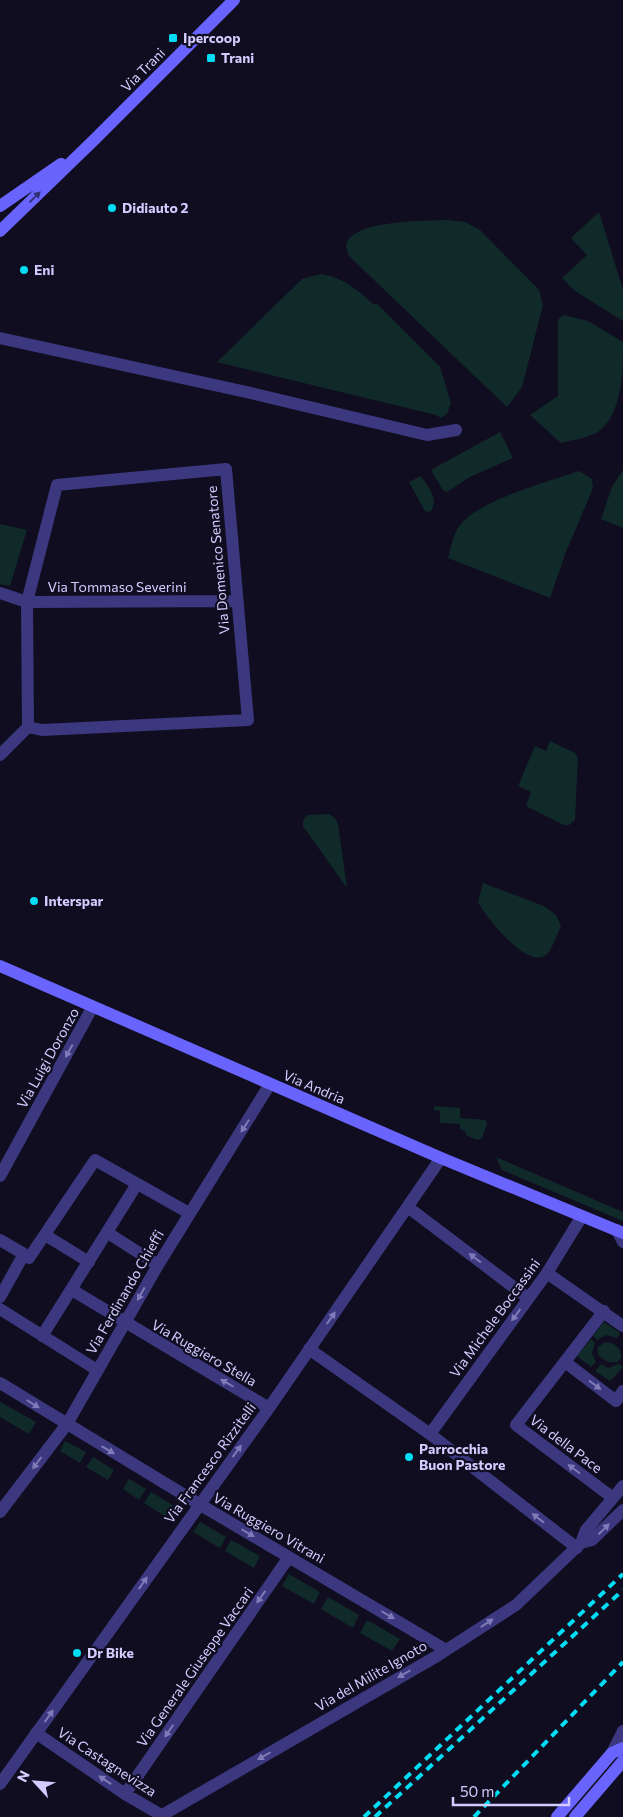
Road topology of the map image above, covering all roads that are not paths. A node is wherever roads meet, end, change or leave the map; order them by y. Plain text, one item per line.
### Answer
1 (234, 0) edge
2 (96, 139) junction
3 (0, 206) edge
4 (0, 231) edge
5 (0, 338) edge
6 (456, 430) dead end
7 (0, 594) edge
8 (236, 601) junction
9 (27, 602) junction
10 (28, 727) junction
11 (0, 755) edge
12 (0, 966) edge
13 (92, 1008) junction
14 (270, 1084) junction
15 (442, 1158) junction
16 (0, 1176) edge
17 (137, 1184) junction
18 (409, 1208) junction
19 (189, 1213) junction
20 (582, 1216) junction
21 (620, 1232) edge
22 (108, 1233) junction
23 (45, 1235) junction
24 (0, 1240) edge
25 (623, 1242) edge
26 (24, 1254) junction
27 (89, 1262) junction
28 (158, 1265) junction
29 (547, 1273) junction
30 (72, 1290) junction
31 (0, 1297) edge
32 (528, 1298) junction
33 (0, 1310) edge
34 (604, 1311) junction
35 (125, 1323) junction
36 (623, 1326) edge
37 (42, 1336) junction
38 (310, 1349) junction
39 (565, 1362) junction
40 (97, 1370) junction
41 (0, 1384) edge
42 (623, 1391) edge
43 (269, 1408) junction
44 (67, 1424) junction
45 (430, 1434) junction
46 (623, 1486) edge
47 (613, 1498) junction
48 (199, 1504) junction
49 (623, 1510) edge
50 (0, 1512) edge
51 (579, 1546) junction
52 (289, 1557) junction
53 (446, 1650) junction
54 (623, 1731) edge
55 (36, 1733) junction
56 (618, 1750) edge
57 (623, 1762) edge
58 (0, 1784) edge
59 (125, 1794) junction
60 (160, 1816) edge
61 (557, 1817) edge
62 (575, 1817) edge

1 - 2 main road, Via Trani
2 - 3 main road, Via Trani
4 -> 2 main road, Via Trani
5 - 6 street
7 - 9 street, Via Tommaso Severini
8 - 9 street, Via Tommaso Severini
8 - 9 street, Via Domenico Senatore
8 - 10 street, Via Domenico Senatore
9 - 10 street
10 - 11 street
12 - 13 main road, Via Andria
13 - 14 main road, Via Andria
13 -> 16 street, Via Luigi Doronzo
14 - 15 main road, Via Andria
14 -> 19 street, Via Ferdinando Chieffi
15 - 18 street, Via Francesco Rizzitelli
15 - 20 main road, Via Andria
17 - 19 street
17 - 22 street
17 - 23 street
32 -> 18 street
38 -> 18 street, Via Francesco Rizzitelli
19 - 28 street, Via Ferdinando Chieffi
20 - 21 main road, Via Andria
20 - 29 street, Via Michele Boccassini
21 - 25 street, Via Andria
22 - 27 street
22 - 28 street
23 - 26 street
23 - 27 street
24 - 26 street
26 - 31 street
27 - 30 street
28 -> 35 street, Via Ferdinando Chieffi
29 - 32 street, Via Michele Boccassini
29 - 34 street
30 - 35 street, Via Ruggiero Stella
30 - 37 street
32 -> 45 street, Via Michele Boccassini
33 - 37 street
34 - 36 street
34 - 39 street, Via della Pace
35 - 40 street, Via Ferdinando Chieffi
43 -> 35 street, Via Ruggiero Stella
37 - 40 street
38 - 43 street, Via Francesco Rizzitelli
38 - 45 street
39 -> 42 street
47 -> 39 street, Via della Pace
40 - 44 street, Via Ferdinando Chieffi
41 -> 44 street, Via Ruggiero Vitrani
48 -> 43 street, Via Francesco Rizzitelli
44 -> 48 street, Via Ruggiero Vitrani
44 -> 50 street, Via Ferdinando Chieffi
51 -> 45 street
46 - 47 street, Via del Milite Ignoto
47 - 51 street, Via del Milite Ignoto
48 -> 52 street, Via Ruggiero Vitrani
55 -> 48 street, Via Francesco Rizzitelli
51 -> 49 street, Via del Milite Ignoto
53 -> 51 street, Via del Milite Ignoto
52 -> 53 street, Via Ruggiero Vitrani
52 -> 59 street, Via Generale Giuseppe Vaccari
53 -> 60 street, Via del Milite Ignoto
54 - 56 street
55 - 58 street, Via Francesco Rizzitelli
59 -> 55 street, Via Castagnevizza
56 - 61 main road
57 - 62 main road
59 - 60 street, Via Castagnevizza

